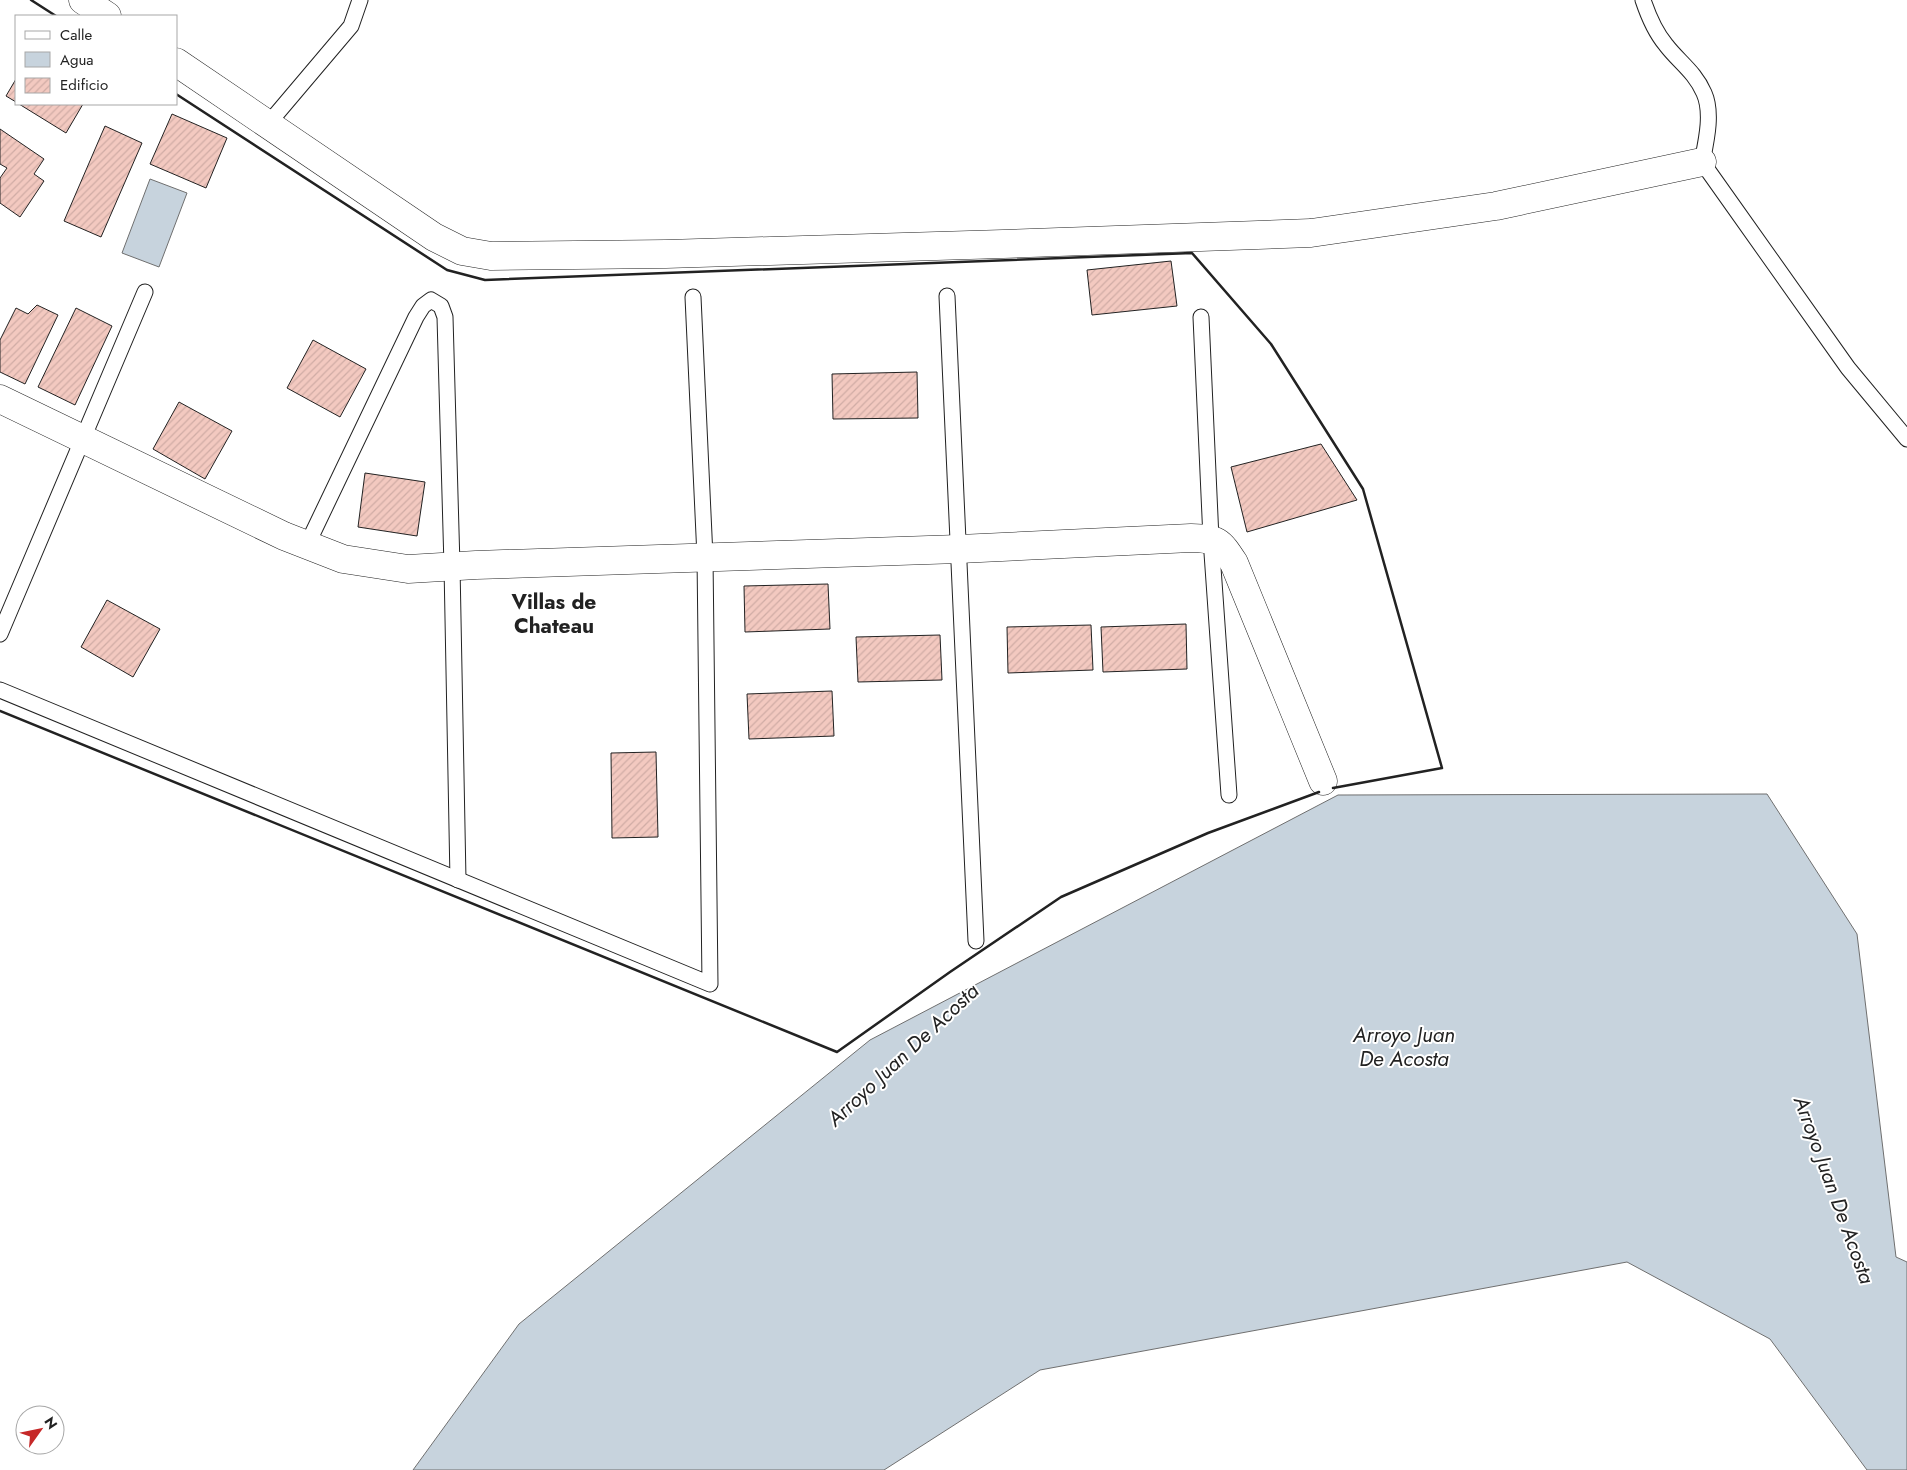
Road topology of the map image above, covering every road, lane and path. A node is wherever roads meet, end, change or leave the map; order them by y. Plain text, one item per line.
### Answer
1 (83, 0) edge
2 (360, 0) edge
3 (1643, 0) edge
4 (106, 15) edge
5 (178, 63) edge
6 (268, 124) junction
7 (1702, 162) junction
8 (145, 292) dead end
9 (947, 296) dead end
10 (693, 298) dead end
11 (1201, 317) dead end
12 (0, 399) edge
13 (84, 439) junction
14 (1907, 439) edge
15 (1211, 539) junction
16 (307, 546) junction
17 (959, 549) junction
18 (704, 557) junction
19 (452, 566) junction
20 (0, 634) edge
21 (0, 690) edge
22 (1323, 782) dead end
23 (1229, 795) dead end
24 (458, 880) junction
25 (976, 942) dead end

1 - 4 street
2 - 6 lane
3 - 7 lane
5 - 6 street
6 - 7 street
7 - 14 lane
8 - 13 lane
9 - 17 lane
10 - 18 lane
11 - 15 lane
12 - 13 street
13 - 16 street
13 - 20 lane
15 - 17 street
15 - 22 street
15 - 23 lane
16 - 19 street
16 - 19 lane
17 - 18 street
17 - 25 lane
18 - 19 street
18 - 24 lane
19 - 24 lane
21 - 24 lane

